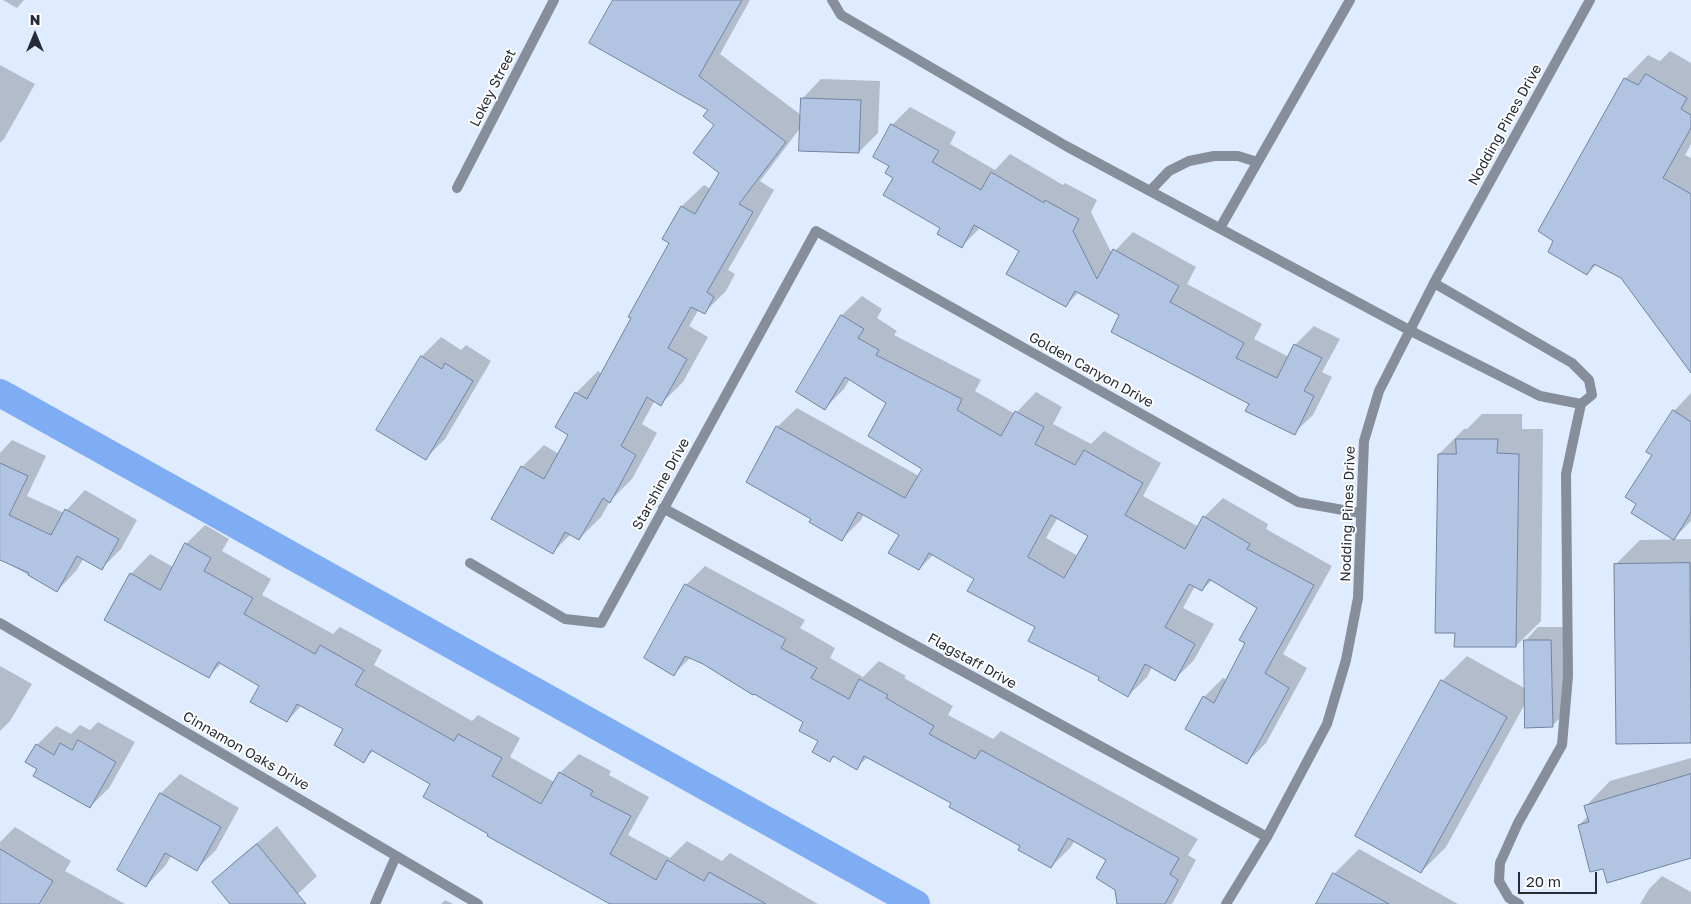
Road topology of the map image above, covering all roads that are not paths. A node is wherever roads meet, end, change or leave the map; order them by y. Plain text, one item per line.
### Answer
1 (554, 0) edge
2 (832, 0) edge
3 (1350, 0) edge
4 (1590, 0) edge
5 (1257, 162) junction
6 (457, 188) dead end
7 (1150, 191) junction
8 (1220, 228) junction
9 (816, 231) joint
10 (1434, 283) junction
11 (1411, 331) junction
12 (1581, 404) junction
13 (663, 508) junction
14 (1360, 513) junction
15 (470, 563) dead end
16 (0, 623) edge
17 (1267, 837) junction
18 (396, 856) junction
19 (374, 904) edge
20 (478, 904) edge
21 (1226, 904) edge
22 (1519, 904) edge

1 - 6 street, Lokey Street
2 - 7 street
3 - 5 street
4 - 10 street, Nodding Pines Drive
5 - 7 street
5 - 8 street
7 - 8 street
8 - 11 street
9 - 13 street, Starshine Drive
9 - 14 street, Golden Canyon Drive
10 - 11 street, Nodding Pines Drive
10 - 12 street
11 - 12 street
11 - 14 street, Nodding Pines Drive
12 - 22 street
13 - 15 street, Starshine Drive
13 - 17 street, Flagstaff Drive
14 - 17 street, Nodding Pines Drive
16 - 18 street, Cinnamon Oaks Drive
17 - 21 street, Nodding Pines Drive
18 - 19 street
18 - 20 street, Cinnamon Oaks Drive

